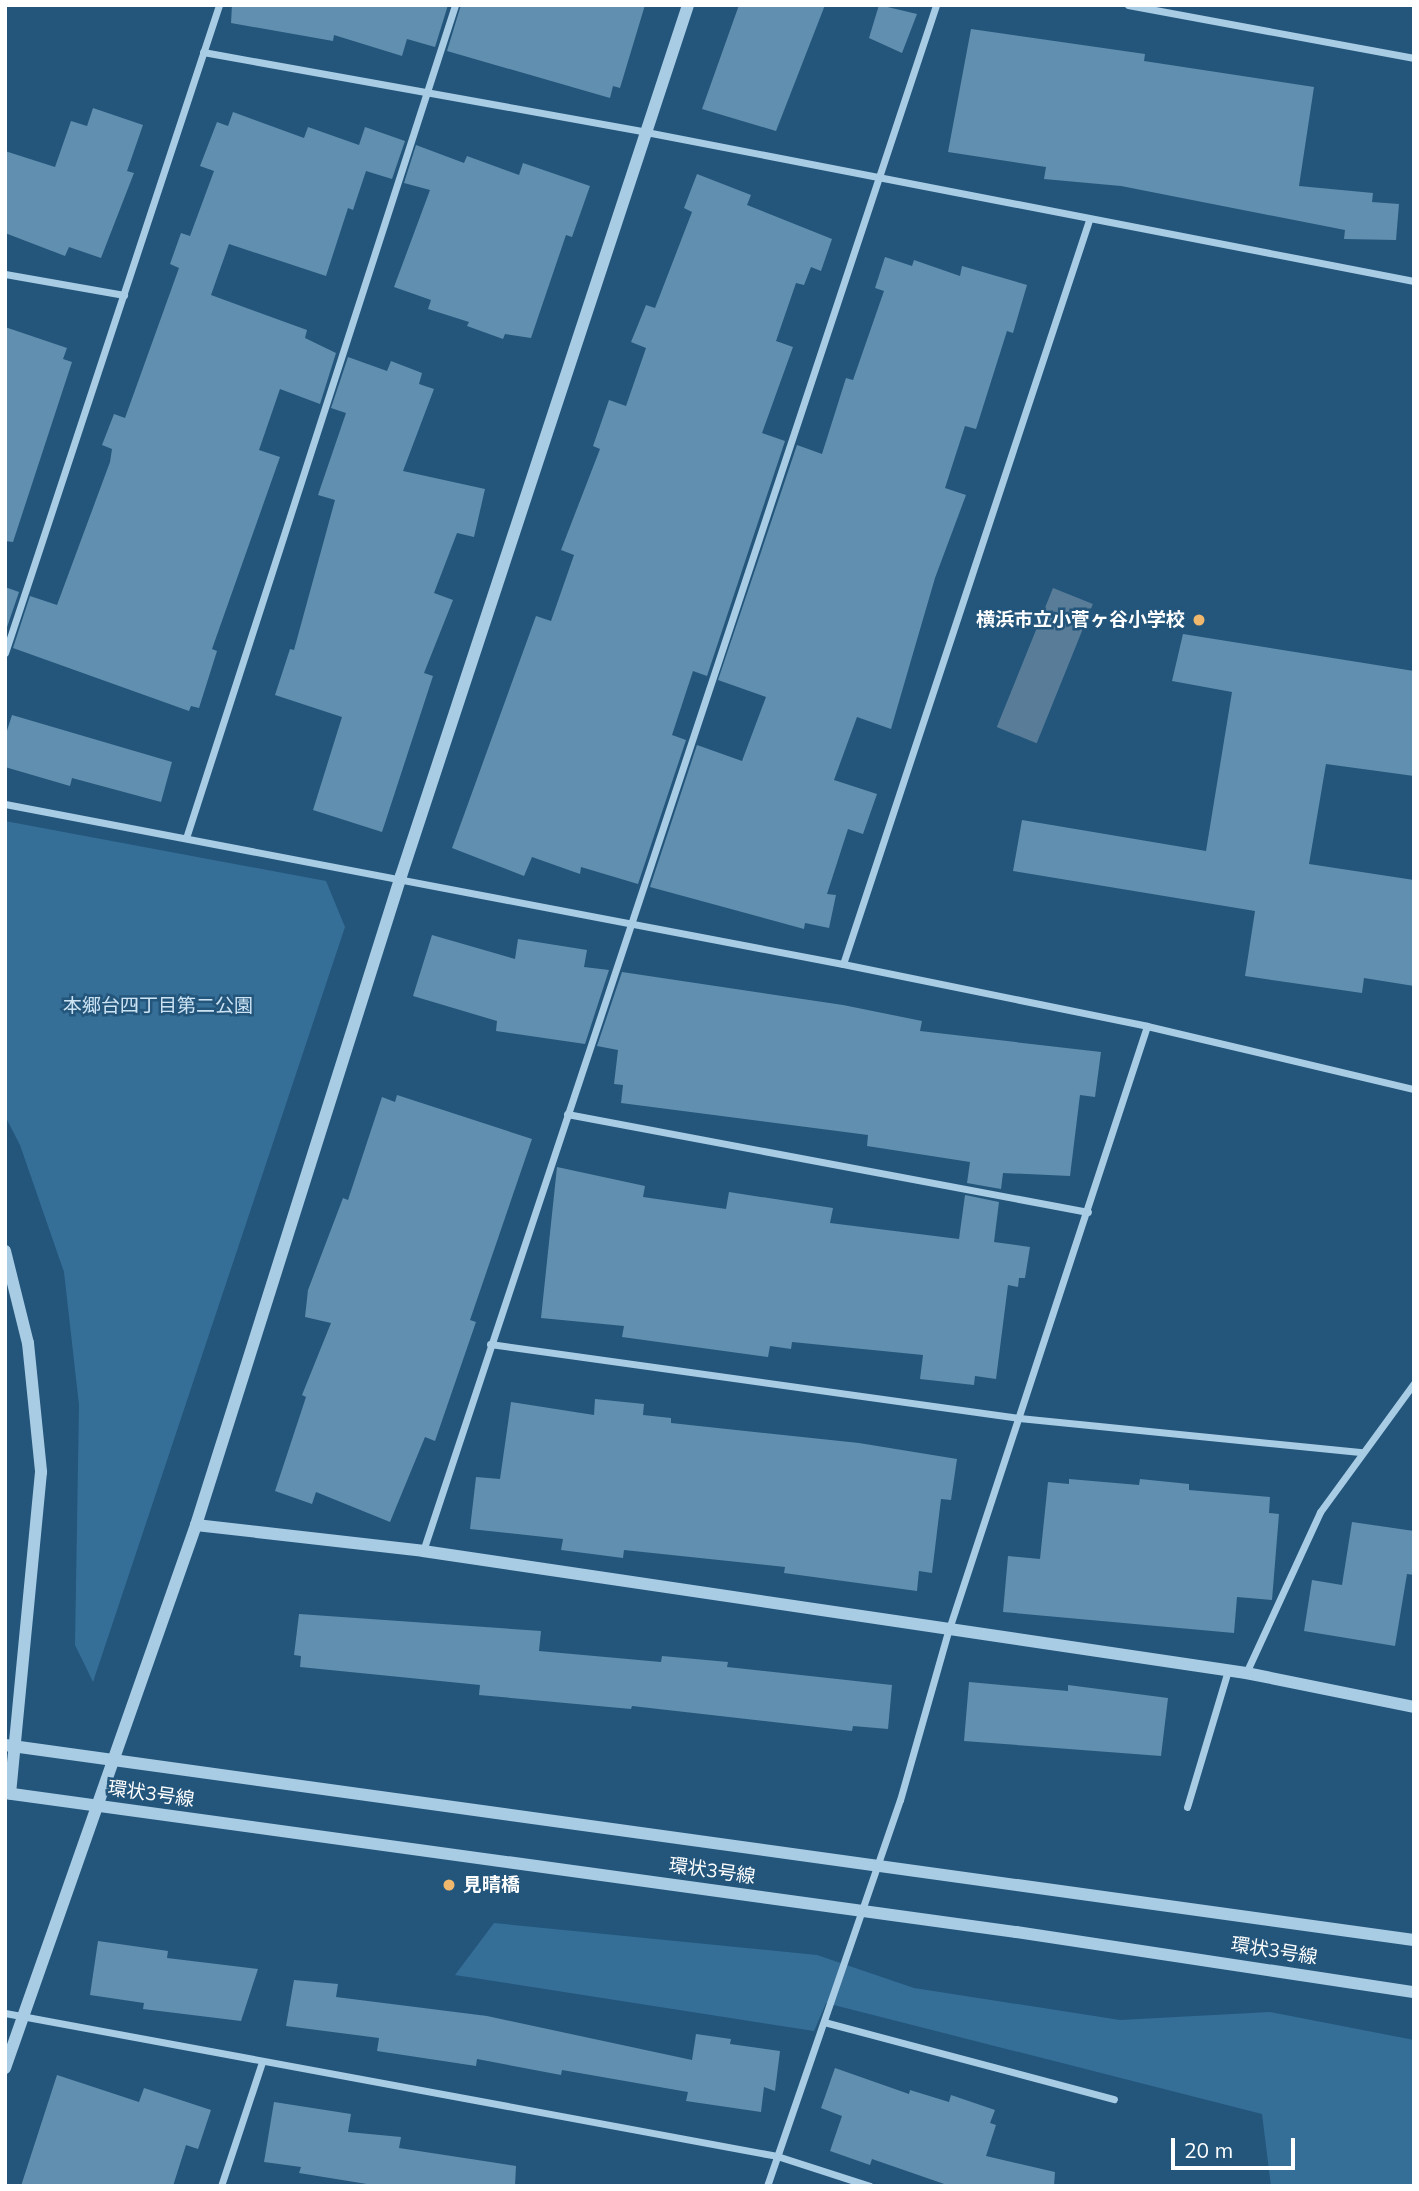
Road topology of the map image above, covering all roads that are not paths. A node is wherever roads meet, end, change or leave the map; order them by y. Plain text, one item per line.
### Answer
1 (219, 5) edge
2 (455, 5) edge
3 (688, 5) edge
4 (936, 5) edge
5 (1128, 5) edge
6 (203, 52) junction
7 (1414, 58) edge
8 (426, 95) junction
9 (646, 132) junction
10 (876, 178) junction
11 (1089, 220) junction
12 (5, 274) edge
13 (1414, 281) edge
14 (124, 295) junction
15 (5, 653) edge
16 (5, 804) edge
17 (186, 838) junction
18 (401, 876) junction
19 (630, 924) junction
20 (842, 964) junction
21 (1147, 1026) junction
22 (1414, 1089) edge
23 (567, 1114) junction
24 (1088, 1212) junction
25 (5, 1251) edge
26 (490, 1344) junction
27 (1414, 1383) edge
28 (1019, 1418) junction
29 (1362, 1452) junction
30 (196, 1525) junction
31 (423, 1551) junction
32 (948, 1632) junction
33 (1228, 1670) junction
34 (1246, 1673) junction
35 (1414, 1707) edge
36 (10, 1746) edge
37 (8, 1794) edge
38 (1187, 1807) dead end
39 (1414, 1940) edge
40 (1414, 1992) edge
41 (5, 2012) edge
42 (23, 2017) junction
43 (824, 2021) junction
44 (262, 2062) junction
45 (5, 2068) edge
46 (1114, 2099) dead end
47 (777, 2156) junction
48 (220, 2186) edge
49 (767, 2186) edge
50 (870, 2186) edge

1 - 6 street
2 - 8 street
3 - 9 street
4 - 10 street
5 - 7 street
6 - 8 street
6 - 14 street
8 - 9 street
8 - 17 street
9 - 10 street
9 - 18 street
10 - 11 street
10 - 19 street
11 - 13 street
11 - 20 street
12 - 14 street
14 - 15 street
16 - 17 street
17 - 18 street
18 - 19 street
18 - 30 street
19 - 20 street
19 - 23 street
20 - 21 street
21 - 22 street
21 - 24 street
23 - 24 street
23 - 26 street
24 - 28 street
25 - 36 street
26 - 28 street
26 - 31 street
27 - 29 street
28 - 29 street
28 - 32 street
29 - 34 street
30 - 31 street
30 - 42 street
31 - 32 street
32 - 33 street
32 - 43 street
33 - 34 street
33 - 38 street
34 - 35 street
36 - 37 street
36 - 39 street, 環状3号線
37 - 40 street, 環状3号線
41 - 42 street
42 - 44 street
42 - 45 street
43 - 46 street
43 - 47 street
44 - 47 street
44 - 48 street
47 - 49 street
47 - 50 street

